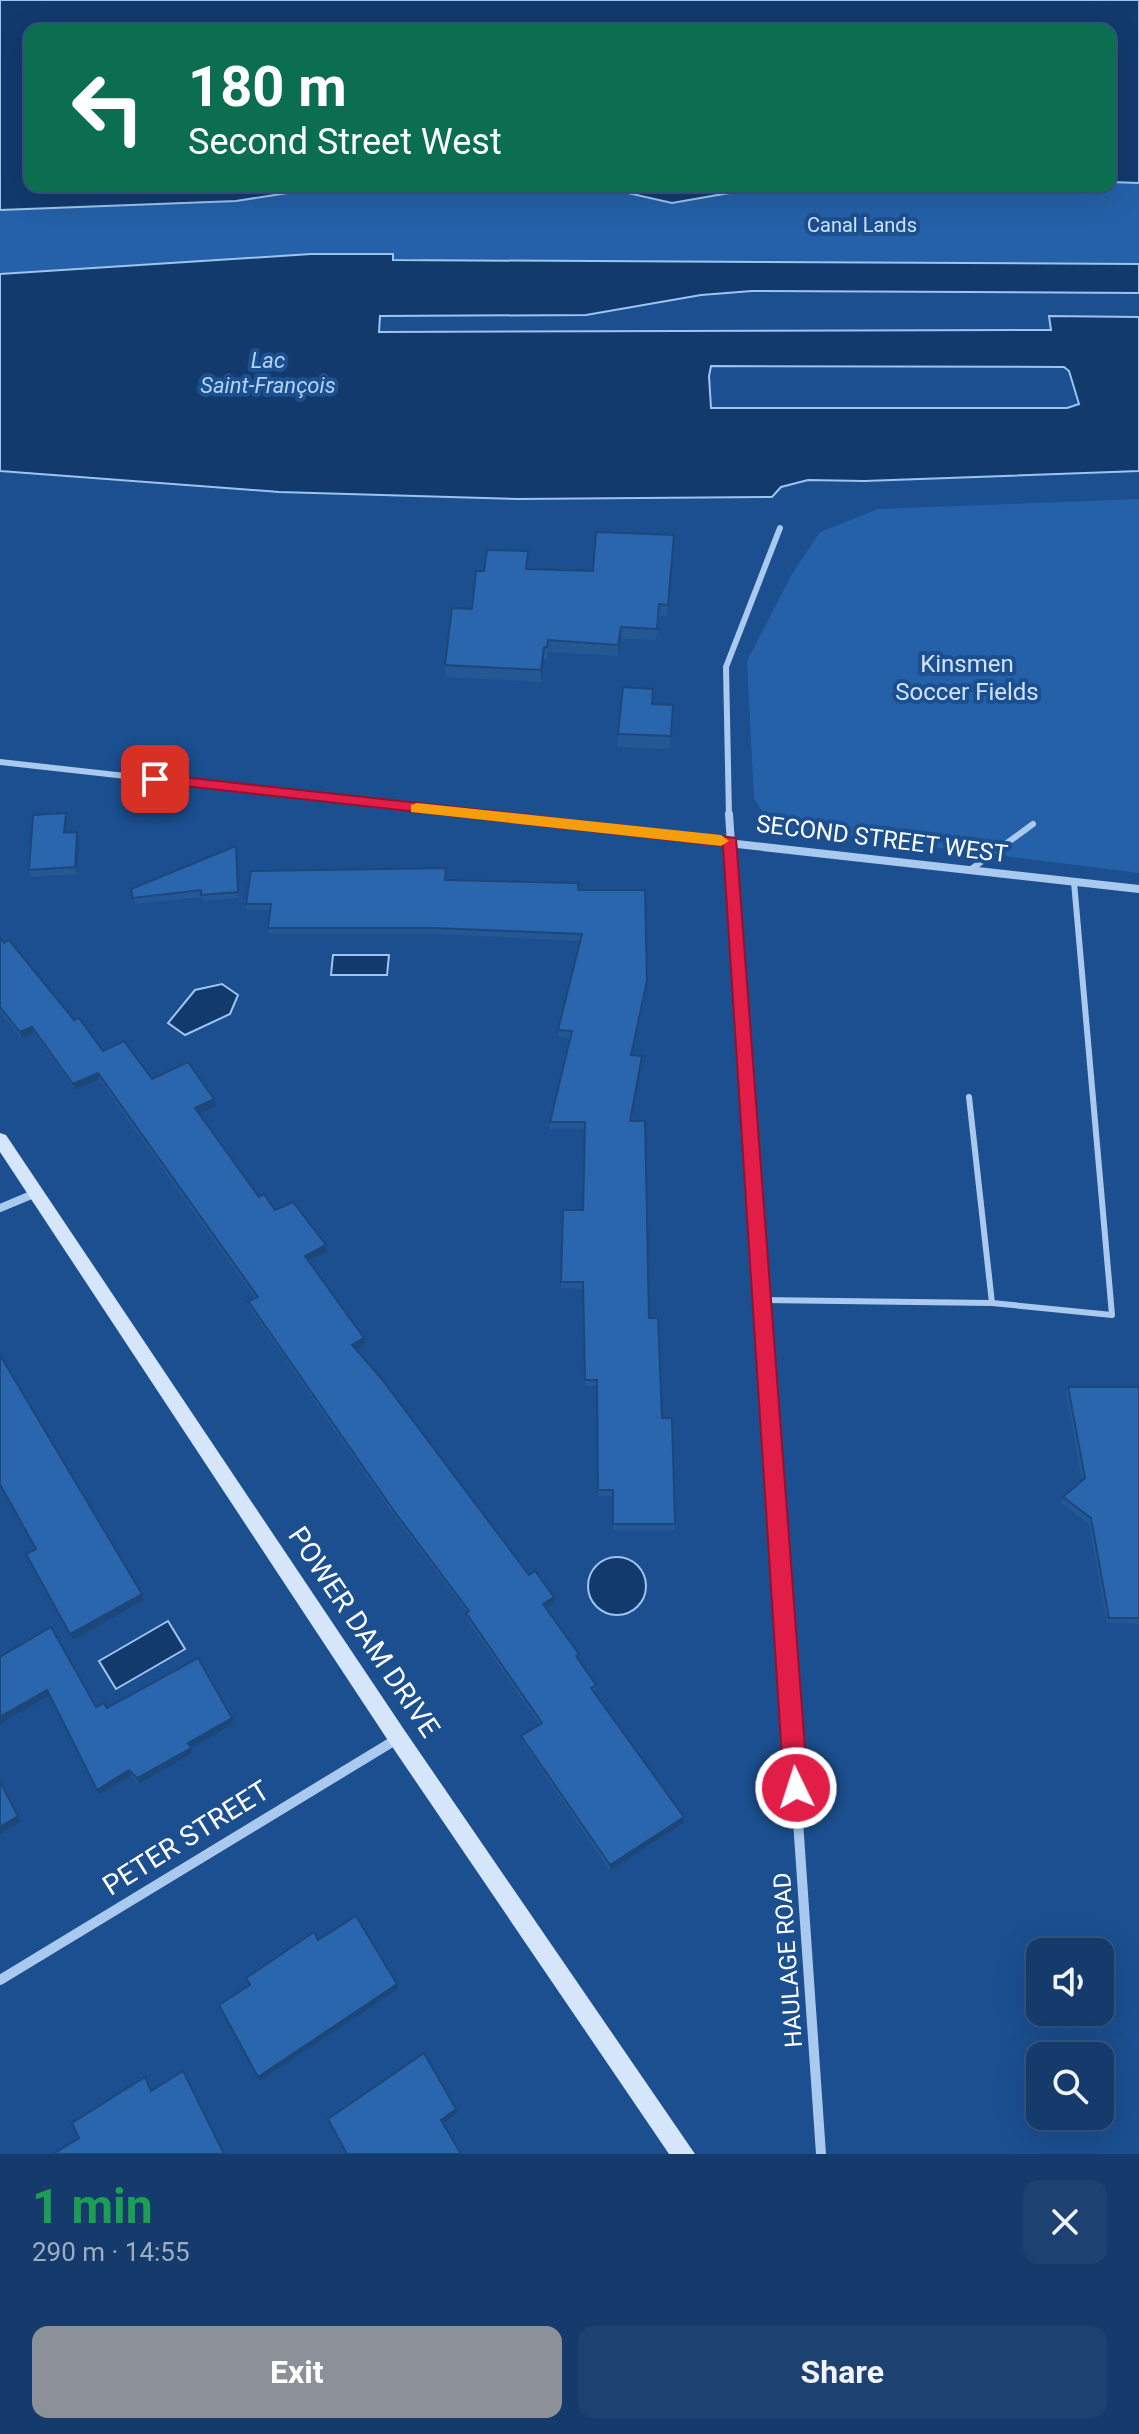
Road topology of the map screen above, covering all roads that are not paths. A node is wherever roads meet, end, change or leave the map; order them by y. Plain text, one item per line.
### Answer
1 (780, 528) dead end
2 (0, 762) edge
3 (1033, 824) dead end
4 (730, 842) junction
5 (970, 870) junction
6 (1074, 882) junction
7 (1139, 889) edge
8 (969, 1097) dead end
9 (0, 1139) edge
10 (36, 1193) junction
11 (0, 1208) edge
12 (762, 1300) junction
13 (992, 1303) junction
14 (398, 1738) junction
15 (0, 1980) edge
16 (683, 2154) edge
17 (821, 2154) edge

1 - 4 street, HAULAGE ROAD
2 - 4 street, SECOND STREET WEST
3 - 5 lane
4 - 5 street, SECOND STREET WEST
4 - 12 street, HAULAGE ROAD
5 - 6 street, SECOND STREET WEST
6 - 7 street, SECOND STREET WEST
6 - 13 lane
8 - 13 lane
9 - 10 main road, POWER DAM DRIVE
10 - 11 street
10 - 14 main road, POWER DAM DRIVE
12 - 13 lane
12 - 17 street, HAULAGE ROAD
14 - 15 street, PETER STREET
14 - 16 main road, POWER DAM DRIVE

